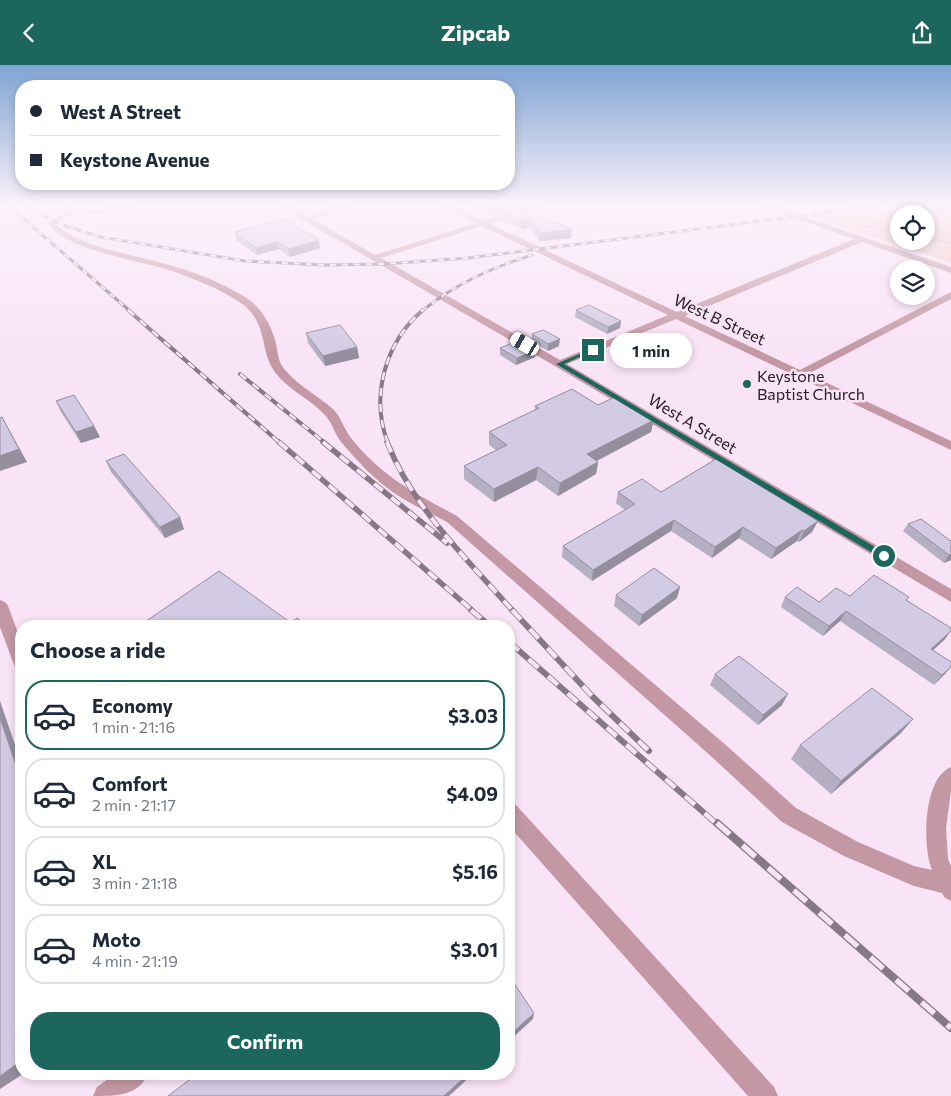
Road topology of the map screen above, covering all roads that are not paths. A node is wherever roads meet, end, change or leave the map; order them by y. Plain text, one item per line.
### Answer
1 (125, 255) edge
2 (368, 255) edge
3 (382, 255) edge
4 (549, 255) edge
5 (823, 255) edge
6 (908, 255) edge
7 (373, 258) junction
8 (951, 270) edge
9 (951, 295) edge
10 (677, 315) junction
11 (559, 364) junction
12 (800, 374) junction
13 (951, 446) edge
14 (951, 596) edge
15 (0, 606) edge
16 (15, 646) edge
17 (951, 776) edge
18 (515, 819) edge
19 (950, 887) edge
20 (128, 1080) edge
21 (106, 1096) edge
22 (765, 1096) edge

1 - 19 street
2 - 7 street, West A Street
3 - 7 street
4 - 10 street, West B Street
5 - 10 street
6 - 8 street
7 - 11 street, West A Street
9 - 12 street
10 - 11 street
10 - 12 street, West B Street
11 - 14 street, West A Street
12 - 13 street, West B Street
15 - 16 street
17 - 19 street
18 - 22 street
20 - 21 street

